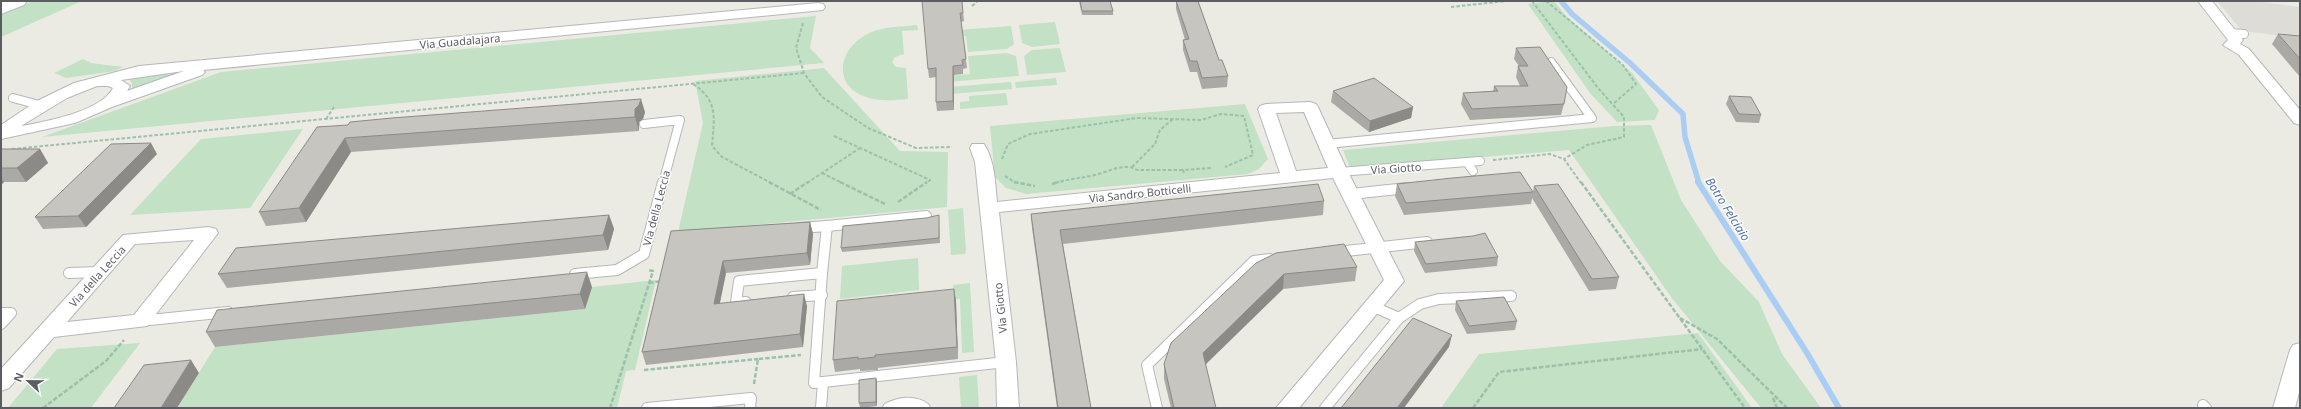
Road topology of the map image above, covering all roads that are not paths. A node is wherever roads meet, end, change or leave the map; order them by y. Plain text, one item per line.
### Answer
1 (18, 1) edge
2 (769, 1) edge
3 (2205, 1) edge
4 (818, 7) dead end
5 (1, 9) edge
6 (698, 19) junction
7 (1551, 62) edge
8 (221, 64) junction
9 (102, 79) junction
10 (12, 98) dead end
11 (110, 104) junction
12 (43, 106) junction
13 (2300, 120) edge
14 (644, 124) dead end
15 (1, 132) edge
16 (1327, 144) junction
17 (989, 158) road end
18 (1480, 161) road end
19 (1467, 162) junction
20 (1473, 171) dead end
21 (1339, 172) junction
22 (1290, 178) junction
23 (1415, 188) edge
24 (1351, 194) junction
25 (989, 208) junction
26 (926, 216) edge
27 (827, 226) junction
28 (788, 229) edge
29 (1440, 241) edge
30 (1377, 247) junction
31 (1324, 253) edge
32 (1277, 259) edge
33 (101, 272) junction
34 (69, 273) dead end
35 (822, 274) junction
36 (562, 276) edge
37 (822, 295) junction
38 (1511, 296) dead end
39 (782, 298) edge
40 (759, 301) edge
41 (1374, 307) junction
42 (236, 311) edge
43 (1, 313) edge
44 (1399, 318) junction
45 (140, 321) junction
46 (1, 324) edge
47 (48, 331) junction
48 (2300, 350) edge
49 (1006, 362) junction
50 (824, 382) junction
51 (1, 383) edge
52 (647, 408) edge
53 (750, 408) edge
54 (821, 408) edge
55 (888, 408) edge
56 (925, 408) edge
57 (1008, 408) edge
58 (1157, 408) edge
59 (1287, 408) edge
60 (1325, 408) edge
61 (2284, 408) edge

1 - 5 main road
2 - 6 street, Via Guadalajara
3 - 13 street
4 - 6 street, Via Guadalajara
6 - 8 street, Via Guadalajara
7 - 16 lane
8 - 9 street, Via Guadalajara
8 - 11 street, Via Guadalajara
9 - 11 street
9 - 12 street, Via Guadalajara
10 - 12 lane
11 - 15 street, Via Guadalajara
12 - 15 street, Via Guadalajara
14 - 36 lane, Via della Leccia
16 - 21 street
16 - 22 street
17 - 25 street, Via Giotto
18 - 19 lane, Via Giotto
19 - 20 lane
19 - 21 lane, Via Giotto
21 - 22 street, Via Sandro Botticelli
21 - 24 street
22 - 25 street, Via Sandro Botticelli
23 - 24 lane, Via Giotto
24 - 30 street
25 - 49 street, Via Giotto
26 - 27 lane
27 - 28 lane
27 - 35 lane
29 - 30 lane
30 - 31 lane
30 - 41 street
32 - 58 lane
33 - 34 lane
33 - 45 street, Via della Leccia
33 - 47 street, Via della Leccia
35 - 37 lane
35 - 40 lane
37 - 39 lane
37 - 50 lane
38 - 44 lane
41 - 44 lane
41 - 59 street
42 - 45 lane
43 - 46 lane
44 - 60 lane
45 - 47 street
47 - 51 street, Via della Leccia
48 - 61 street
49 - 50 lane
49 - 57 street, Via Giotto
50 - 54 lane
52 - 53 lane
55 - 56 lane

